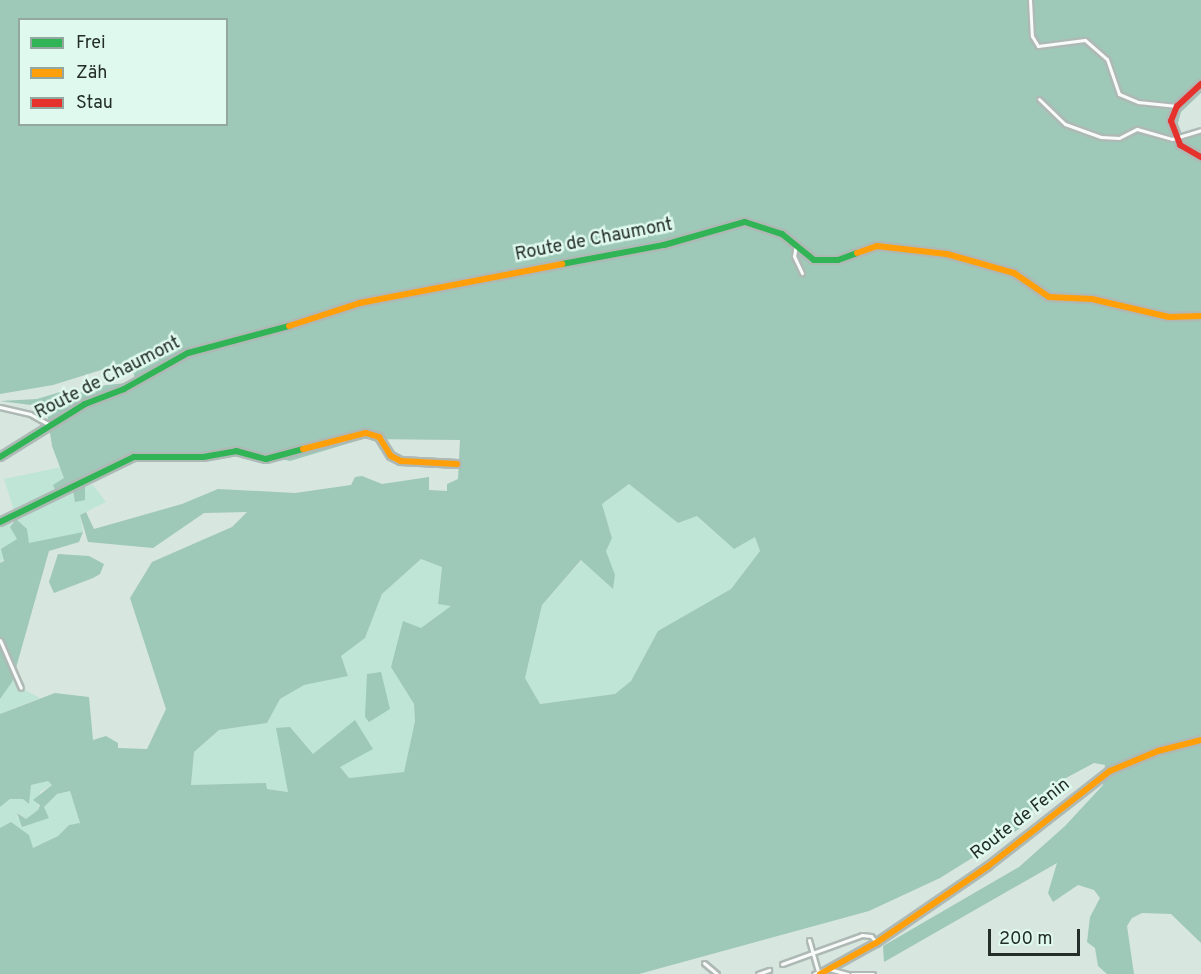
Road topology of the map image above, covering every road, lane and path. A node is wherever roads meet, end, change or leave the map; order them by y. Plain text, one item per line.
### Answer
1 (1030, 0) edge
2 (1201, 84) edge
3 (1039, 99) dead end
4 (1177, 105) junction
5 (1201, 130) edge
6 (1176, 138) junction
7 (1201, 157) edge
8 (796, 244) junction
9 (802, 273) dead end
10 (1201, 316) edge
11 (0, 407) edge
12 (51, 426) junction
13 (0, 457) edge
14 (457, 464) dead end
15 (0, 522) edge
16 (0, 640) edge
17 (21, 688) dead end
18 (1201, 740) edge
19 (809, 940) dead end
20 (874, 944) junction
21 (812, 955) junction
22 (704, 963) dead end
23 (782, 964) dead end
24 (832, 968) junction
25 (769, 970) dead end
26 (819, 973) edge
27 (717, 974) edge
28 (758, 974) edge
29 (814, 974) edge
30 (850, 974) edge
31 (873, 974) edge

1 - 4 street
2 - 4 street
3 - 6 street
4 - 6 street
5 - 6 street
6 - 7 street
8 - 9 street
8 - 10 street, Route de Chaumont
8 - 12 street, Route de Chaumont
11 - 12 street
12 - 13 street, Route de Chaumont
14 - 15 street
16 - 17 street
18 - 20 street, Route de Fenin
19 - 21 street
20 - 21 street
20 - 24 street, Route de Fenin
21 - 23 street
21 - 26 street
22 - 27 street
24 - 26 street, Route de Fenin
24 - 30 street
25 - 28 street
26 - 29 street
30 - 31 street

